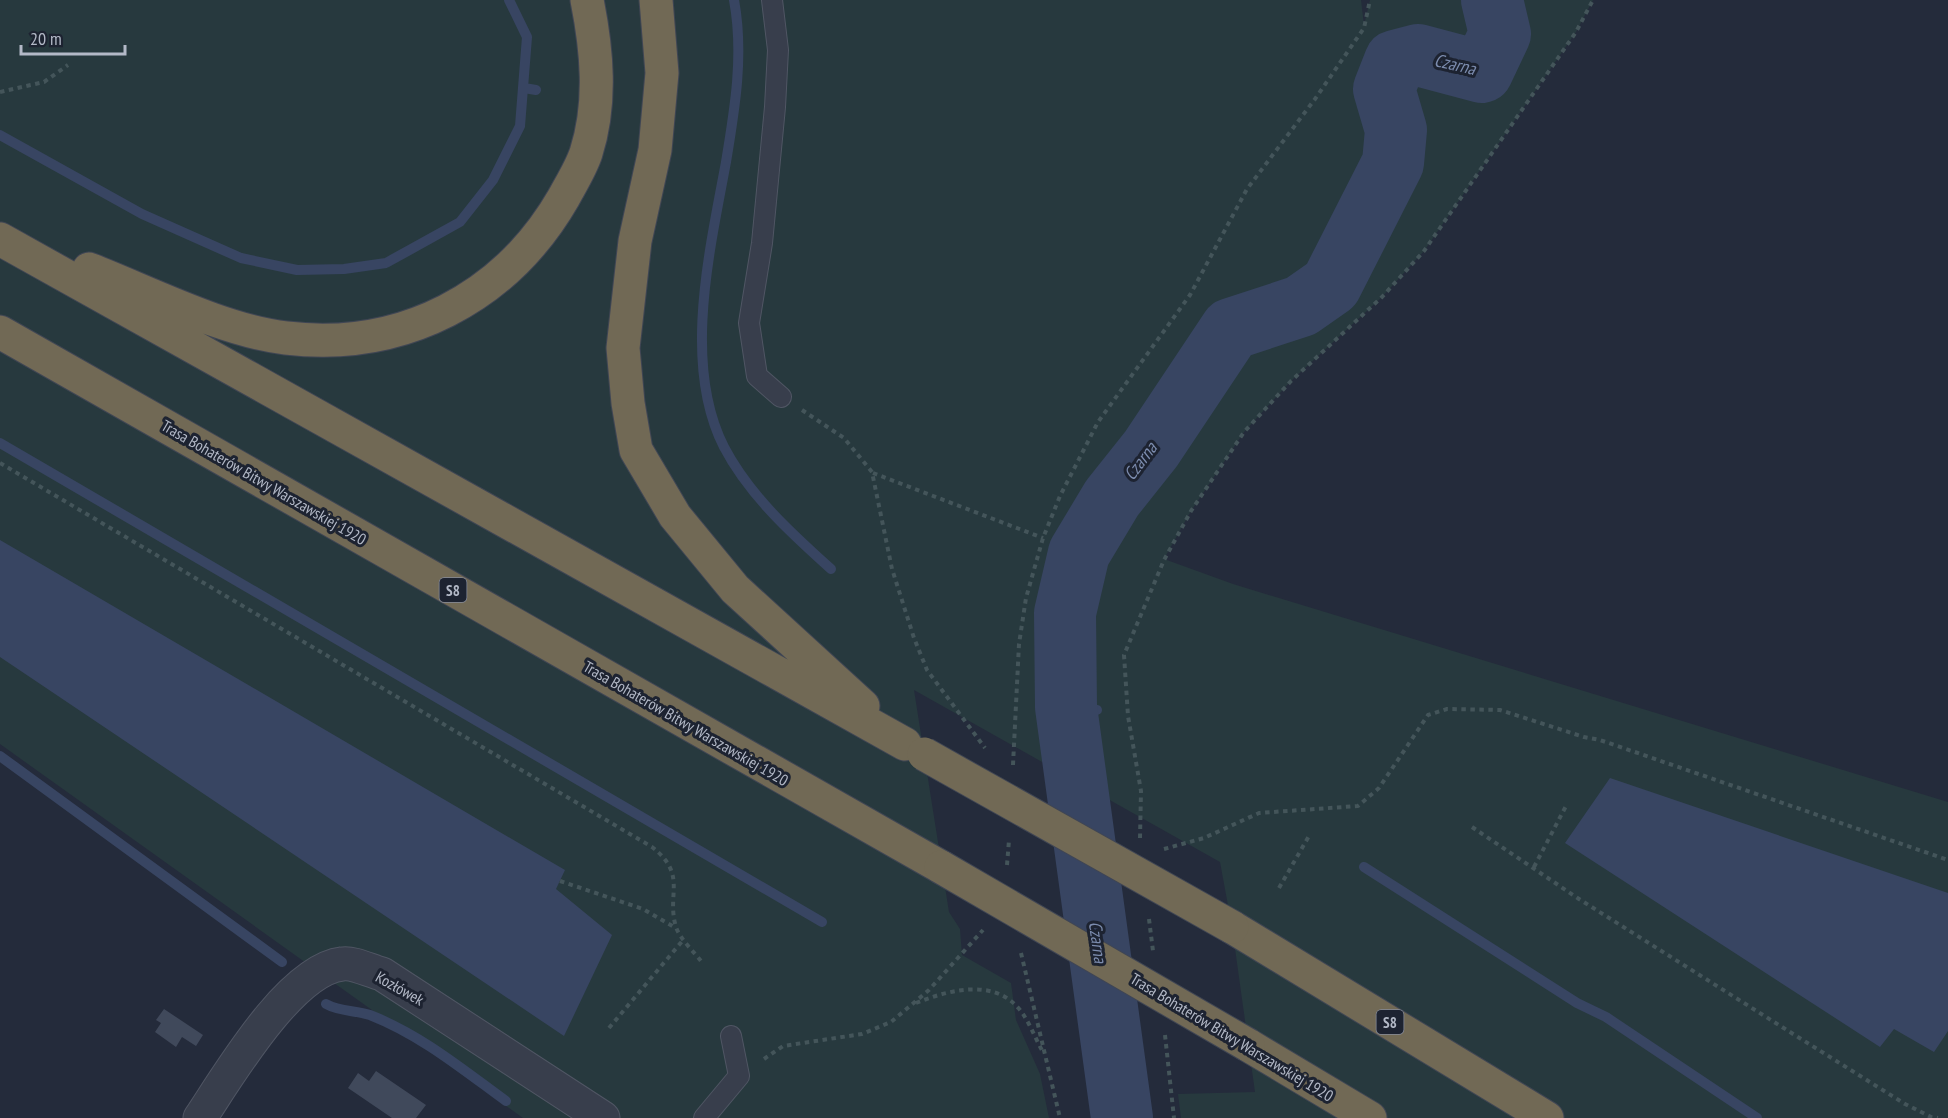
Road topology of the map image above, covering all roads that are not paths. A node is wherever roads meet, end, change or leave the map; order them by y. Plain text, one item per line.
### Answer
1 (587, 0) edge
2 (656, 0) edge
3 (772, 0) edge
4 (0, 233) edge
5 (0, 239) edge
6 (0, 332) edge
7 (782, 397) dead end
8 (914, 749) junction
9 (731, 1036) dead end
10 (200, 1118) edge
11 (603, 1118) edge
12 (704, 1118) edge
13 (1370, 1118) edge
14 (1547, 1118) edge

1 - 4 highway
2 - 8 highway
3 - 7 lane
5 - 8 highway, S8
6 - 13 highway, Trasa Bohaterów Bitwy Warszawskiej 1920 / S8, bridge
8 - 14 highway, S8, bridge
9 - 12 lane
10 - 11 street, Kozłówek

